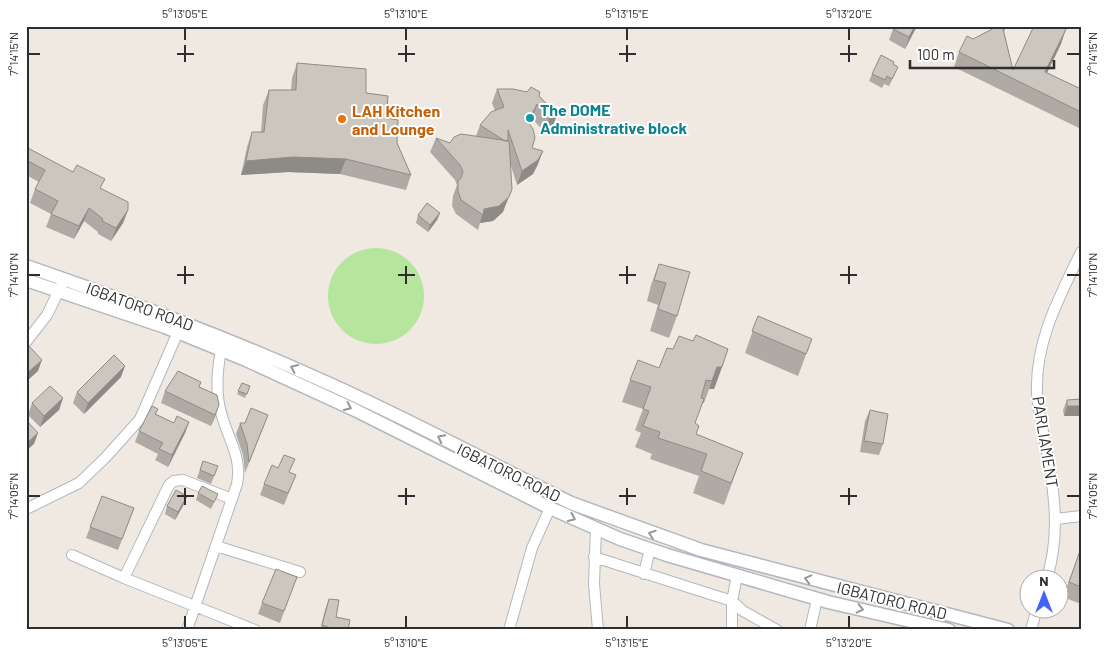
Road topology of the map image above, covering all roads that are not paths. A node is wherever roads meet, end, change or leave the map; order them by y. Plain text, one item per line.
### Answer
1 (1081, 252) edge
2 (26, 266) edge
3 (26, 280) edge
4 (65, 280) junction
5 (58, 291) junction
6 (178, 332) junction
7 (26, 342) edge
8 (221, 350) junction
9 (249, 355) junction
10 (232, 499) junction
11 (550, 508) junction
12 (26, 510) edge
13 (1081, 516) edge
14 (1056, 518) junction
15 (596, 529) junction
16 (216, 546) junction
17 (650, 549) junction
18 (72, 555) dead end
19 (594, 557) junction
20 (1048, 568) edge
21 (300, 572) dead end
22 (644, 574) junction
23 (737, 576) junction
24 (124, 578) junction
25 (817, 598) junction
26 (732, 601) junction
27 (195, 605) junction
28 (187, 630) edge
29 (255, 630) edge
30 (509, 630) edge
31 (598, 630) edge
32 (732, 630) edge
33 (777, 630) edge
34 (810, 630) edge
35 (949, 630) edge
36 (1008, 630) edge

1 - 14 street, PARLIAMENT
2 - 4 street, IGBATORO ROAD
3 - 5 street, IGBATORO ROAD
4 - 5 street
4 - 9 street, IGBATORO ROAD
5 - 6 street, IGBATORO ROAD
5 - 7 street
6 - 8 street, IGBATORO ROAD
6 - 12 street
8 - 9 street, IGBATORO ROAD
8 - 10 street
9 -> 11 street, IGBATORO ROAD
36 -> 9 street, IGBATORO ROAD
10 - 16 street
10 - 24 street
11 -> 15 street, IGBATORO ROAD
11 - 30 street
13 - 14 street
14 - 20 street, PARLIAMENT
15 - 17 street, IGBATORO ROAD
15 - 19 street
16 - 21 street
16 - 27 street
17 - 22 street
17 - 23 street, IGBATORO ROAD
18 - 24 street
19 - 22 street
19 - 31 street
22 - 26 street
23 - 25 street, IGBATORO ROAD
23 - 26 street
24 - 27 street
25 - 34 street
25 -> 35 street, IGBATORO ROAD
26 - 32 street
26 - 33 street
27 - 28 street
27 - 29 street

